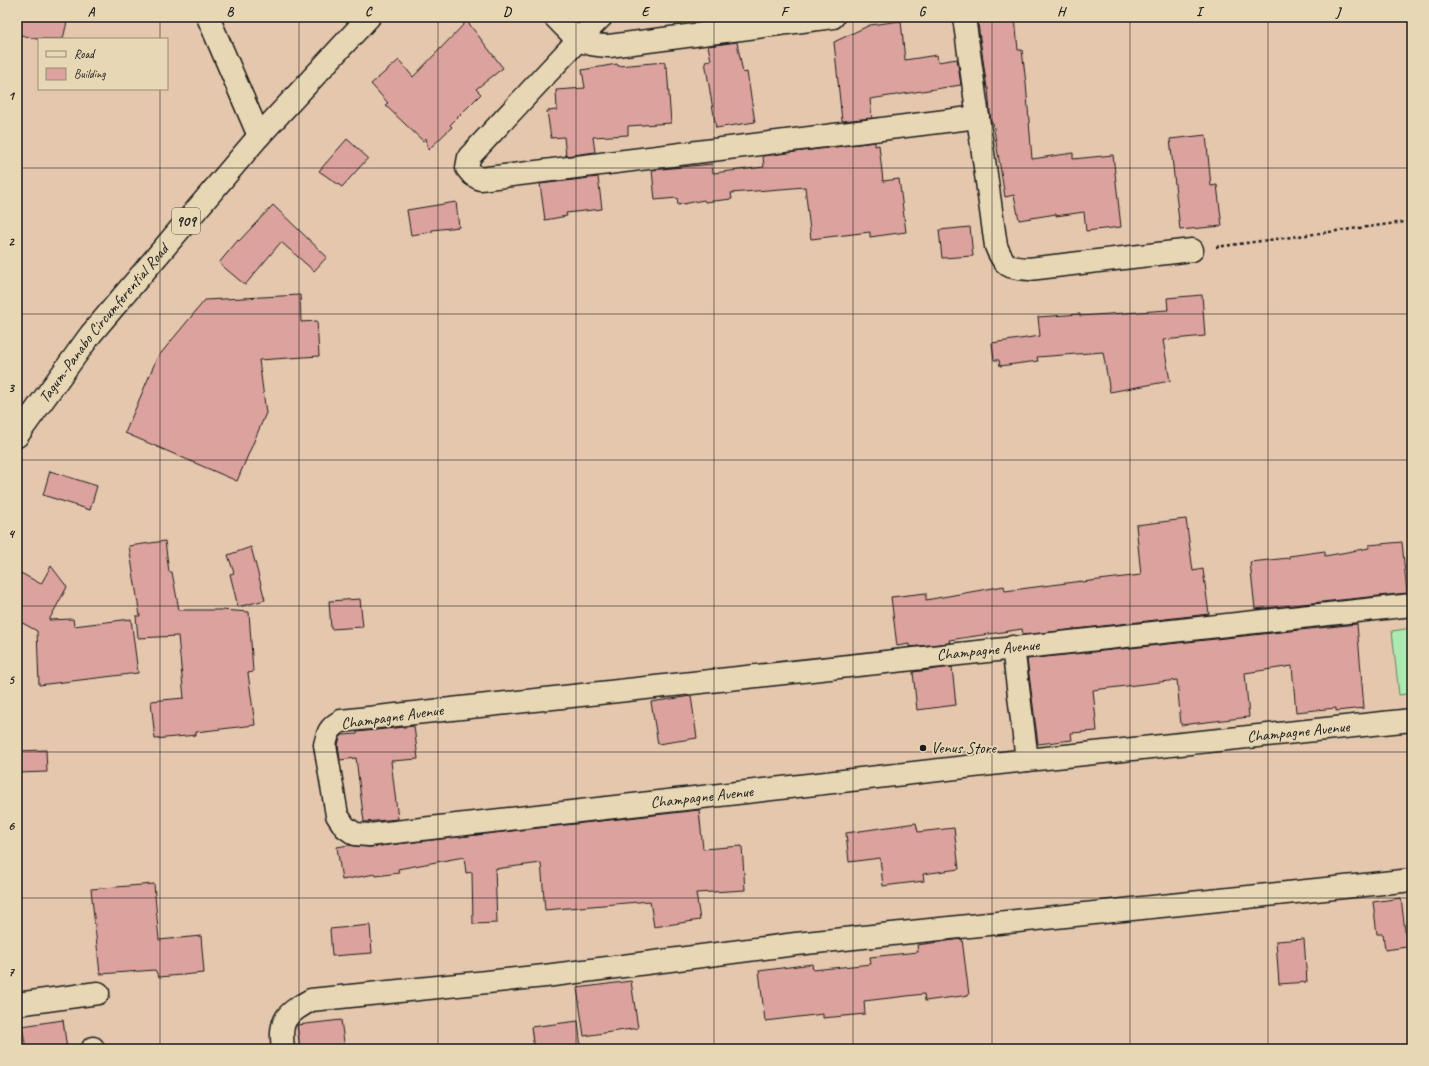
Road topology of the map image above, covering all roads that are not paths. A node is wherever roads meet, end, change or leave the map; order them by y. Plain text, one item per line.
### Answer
1 (208, 17) edge
2 (369, 17) edge
3 (555, 17) edge
4 (601, 17) edge
5 (833, 17) edge
6 (964, 17) edge
7 (578, 40) junction
8 (978, 116) junction
9 (259, 136) junction
10 (1192, 250) road end
11 (17, 436) edge
12 (1412, 605) edge
13 (1013, 647) junction
14 (1412, 720) edge
15 (1027, 760) junction
16 (1412, 880) edge
17 (98, 993) dead end
18 (17, 1004) edge
19 (283, 1049) edge

1 - 9 street
2 - 9 street, Tagum-Panabo Circumferential Road / 909
3 - 7 street
4 - 7 street
5 - 7 street
6 - 8 street
7 - 8 street
8 - 10 street
9 - 11 street, Tagum-Panabo Circumferential Road / 909
12 - 13 street, Champagne Avenue
13 - 15 street
13 - 15 street, Champagne Avenue
14 - 15 street, Champagne Avenue
16 - 19 street
17 - 18 street

